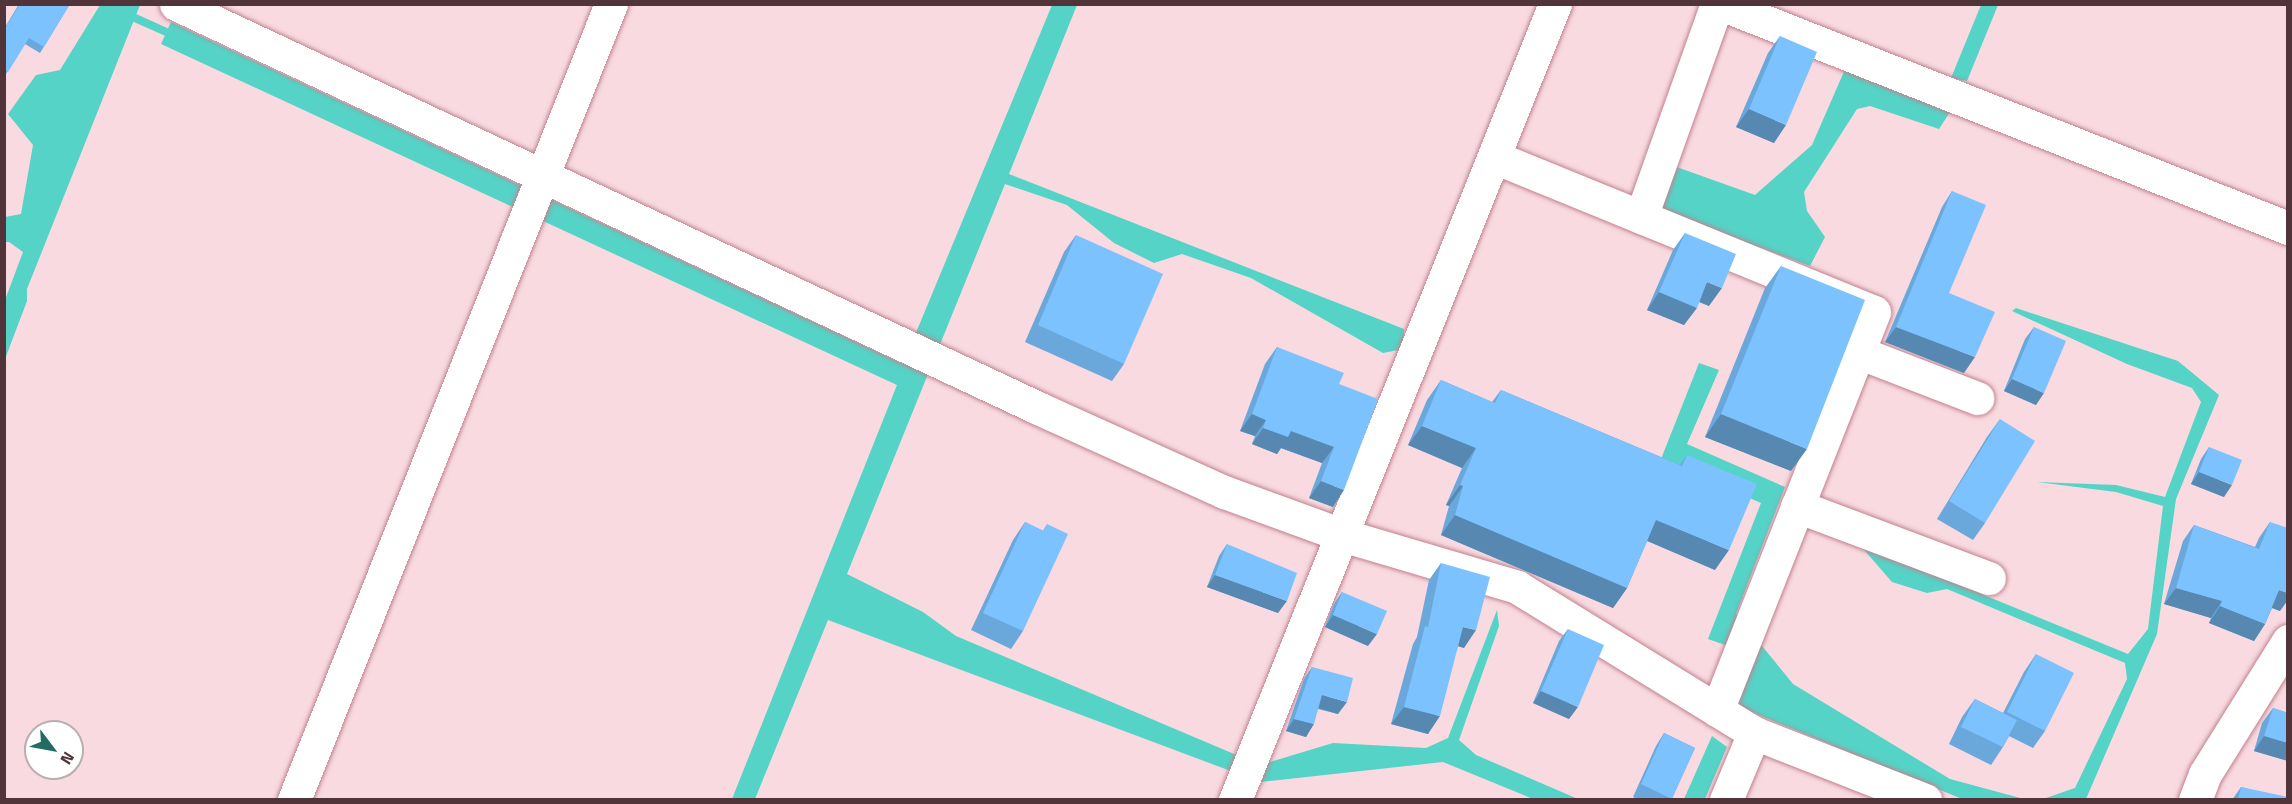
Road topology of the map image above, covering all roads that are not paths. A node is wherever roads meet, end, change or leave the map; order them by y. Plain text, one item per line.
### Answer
1 (176, 4) edge
2 (610, 4) edge
3 (1556, 4) edge
4 (1719, 4) edge
5 (1494, 157) junction
6 (542, 182) junction
7 (1641, 217) junction
8 (2288, 228) edge
9 (1858, 352) junction
10 (1977, 398) dead end
11 (1797, 506) junction
12 (1342, 535) junction
13 (1989, 578) dead end
14 (2288, 641) edge
15 (1717, 710) junction
16 (1754, 733) junction
17 (1238, 792) edge
18 (294, 800) edge
19 (1726, 800) edge
20 (1925, 800) edge
21 (2195, 800) edge

1 - 6 street
2 - 6 street
3 - 5 street
4 - 7 street
4 - 8 street
5 - 7 street
5 - 12 street
6 - 12 street
6 - 18 street
7 - 9 street
9 - 10 street
9 - 11 street
11 - 13 street
11 - 15 street
12 - 15 street
12 - 17 street
14 - 21 street
15 - 16 street
16 - 19 street
16 - 20 street

